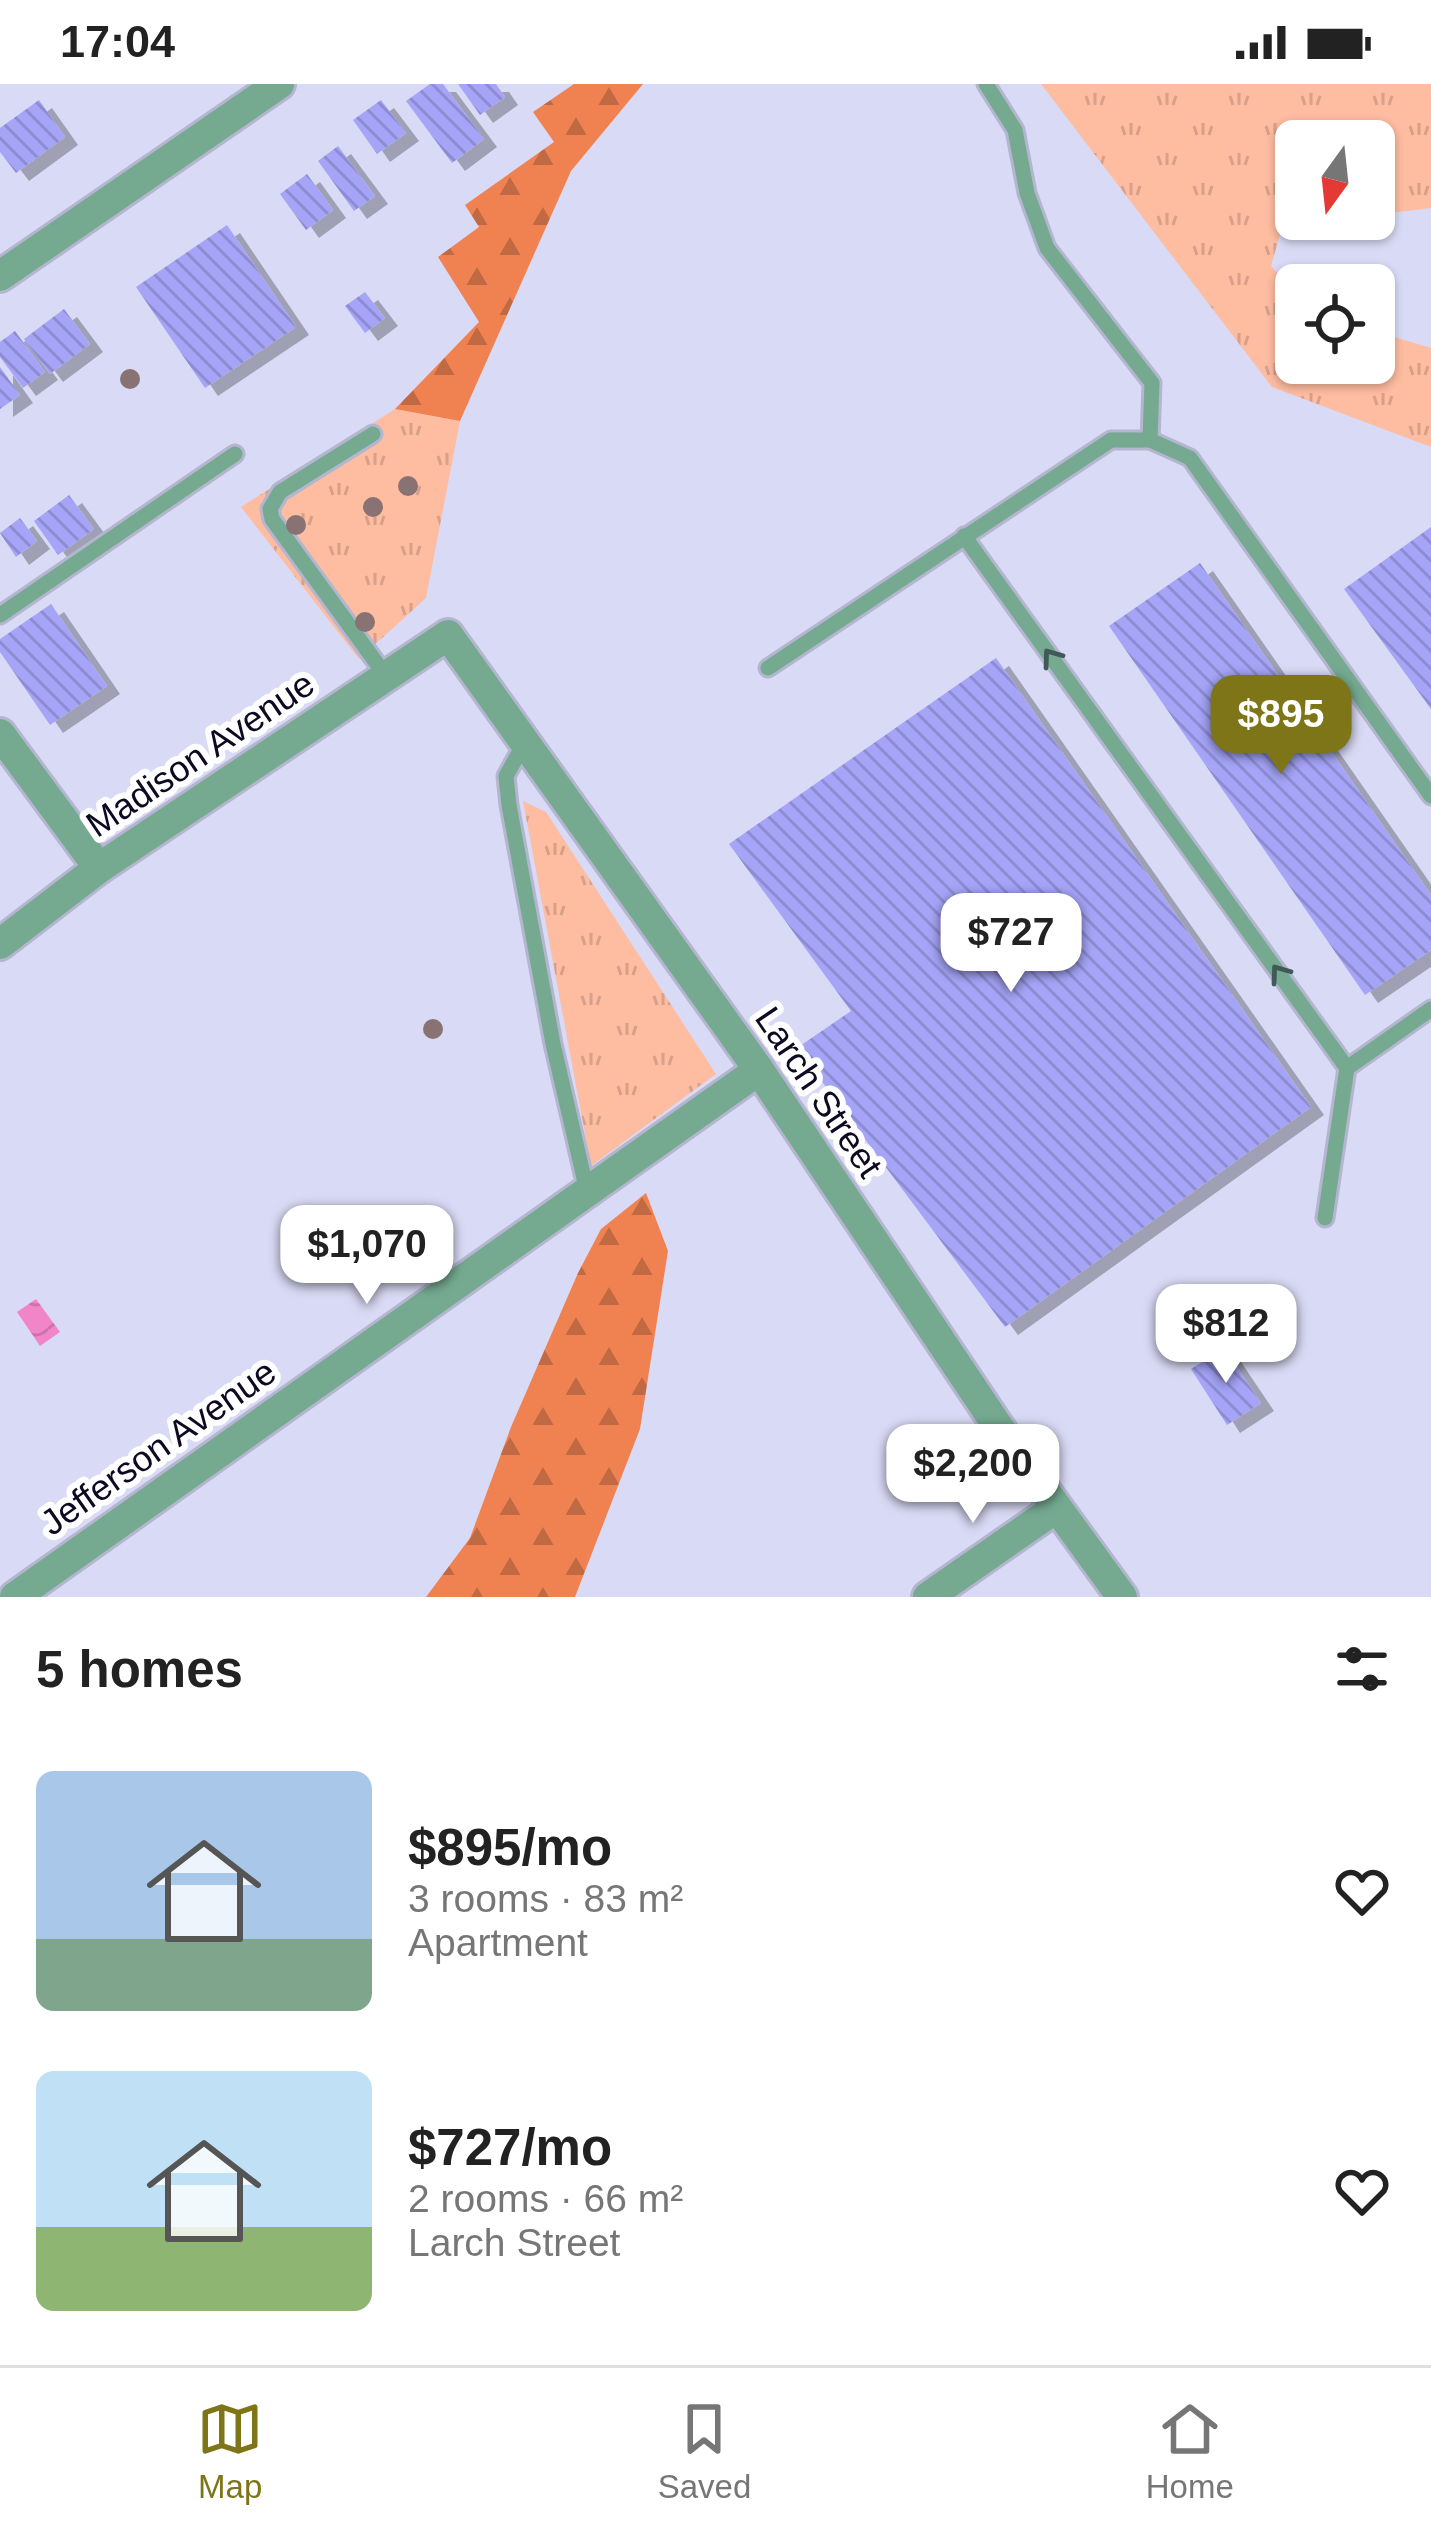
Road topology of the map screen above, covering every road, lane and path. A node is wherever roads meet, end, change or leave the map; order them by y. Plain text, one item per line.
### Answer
1 (279, 84) edge
2 (986, 84) edge
3 (0, 276) edge
4 (373, 434) dead end
5 (1150, 440) junction
6 (235, 454) dead end
7 (964, 536) junction
8 (0, 615) edge
9 (448, 634) joint
10 (768, 668) dead end
11 (386, 676) junction
12 (0, 734) edge
13 (525, 742) junction
14 (1431, 796) edge
15 (99, 868) junction
16 (0, 944) edge
17 (1431, 1009) edge
18 (1347, 1068) junction
19 (759, 1070) junction
20 (587, 1191) junction
21 (1325, 1218) dead end
22 (1056, 1508) junction
23 (15, 1597) edge
24 (928, 1597) edge
25 (1122, 1597) edge

1 - 3 street
2 - 5 lane
4 - 11 lane
5 - 7 lane
5 - 14 lane
6 - 8 lane
7 - 10 lane
18 -> 7 lane
9 - 11 street, Madison Avenue
9 - 13 street, Larch Street
11 - 15 street, Madison Avenue
12 - 15 street
13 - 19 street, Larch Street
13 - 20 lane
15 - 16 street, Madison Avenue
17 - 18 lane
18 - 21 lane
19 - 20 street, Jefferson Avenue
19 - 22 street, Larch Street
20 - 23 street, Jefferson Avenue
22 - 24 street
22 - 25 street, Larch Street

